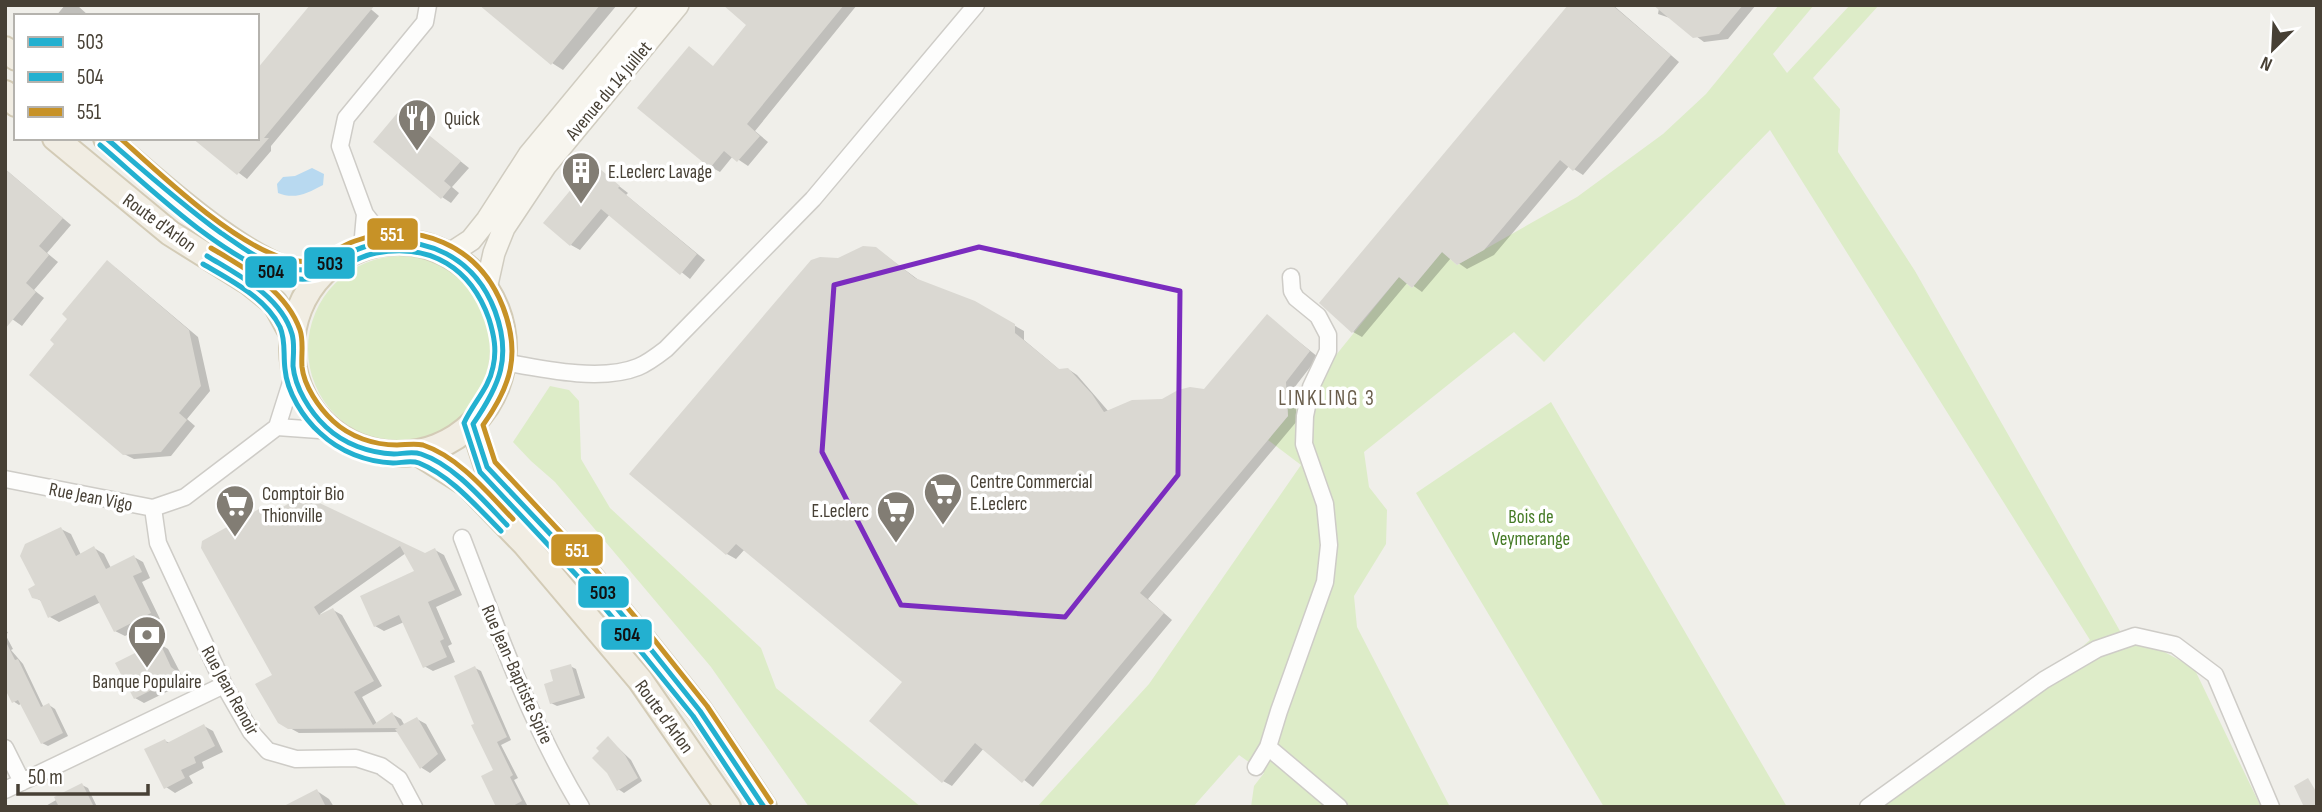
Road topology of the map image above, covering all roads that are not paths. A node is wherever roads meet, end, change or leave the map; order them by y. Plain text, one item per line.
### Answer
1 (428, 5) edge
2 (653, 5) edge
3 (678, 5) edge
4 (976, 5) edge
5 (57, 140) edge
6 (108, 140) edge
7 (365, 214) junction
8 (387, 242) junction
9 (362, 248) junction
10 (448, 255) junction
11 (331, 265) junction
12 (1291, 277) dead end
13 (486, 289) junction
14 (292, 334) junction
15 (504, 362) junction
16 (294, 373) junction
17 (473, 424) junction
18 (277, 427) junction
19 (332, 431) junction
20 (418, 453) junction
21 (5, 479) edge
22 (153, 508) junction
23 (462, 538) dead end
24 (223, 685) junction
25 (1268, 747) junction
26 (5, 748) edge
27 (1256, 767) dead end
28 (22, 782) junction
29 (5, 790) edge
30 (414, 807) edge
31 (581, 807) edge
32 (728, 807) edge
33 (764, 807) edge
34 (1339, 807) edge
35 (1868, 807) edge
36 (2271, 807) edge

1 - 7 street
2 - 10 main road, Avenue du 14 Juillet
3 - 13 main road, Avenue du 14 Juillet
4 - 15 street
5 - 14 main road, Route d'Arlon
6 - 11 main road, Route d'Arlon
7 - 8 street
7 - 9 street
8 - 9 main road
8 - 10 main road
9 - 11 main road
10 - 13 main road
11 - 14 main road
12 - 25 street
13 - 15 main road
14 - 16 main road
15 - 17 main road
16 - 18 street
16 - 19 main road
17 - 20 main road
17 - 33 main road, Route d'Arlon
18 - 19 street
18 - 22 street, Rue Jean Vigo
19 - 20 main road
20 - 32 main road, Route d'Arlon
21 - 22 street, Rue Jean Vigo
22 - 24 street, Rue Jean Renoir
23 - 31 street, Rue Jean-Baptiste Spire
24 - 28 street
24 - 30 street, Rue Jean Renoir
25 - 27 street
25 - 34 street
26 - 28 street
28 - 29 street
35 - 36 street

